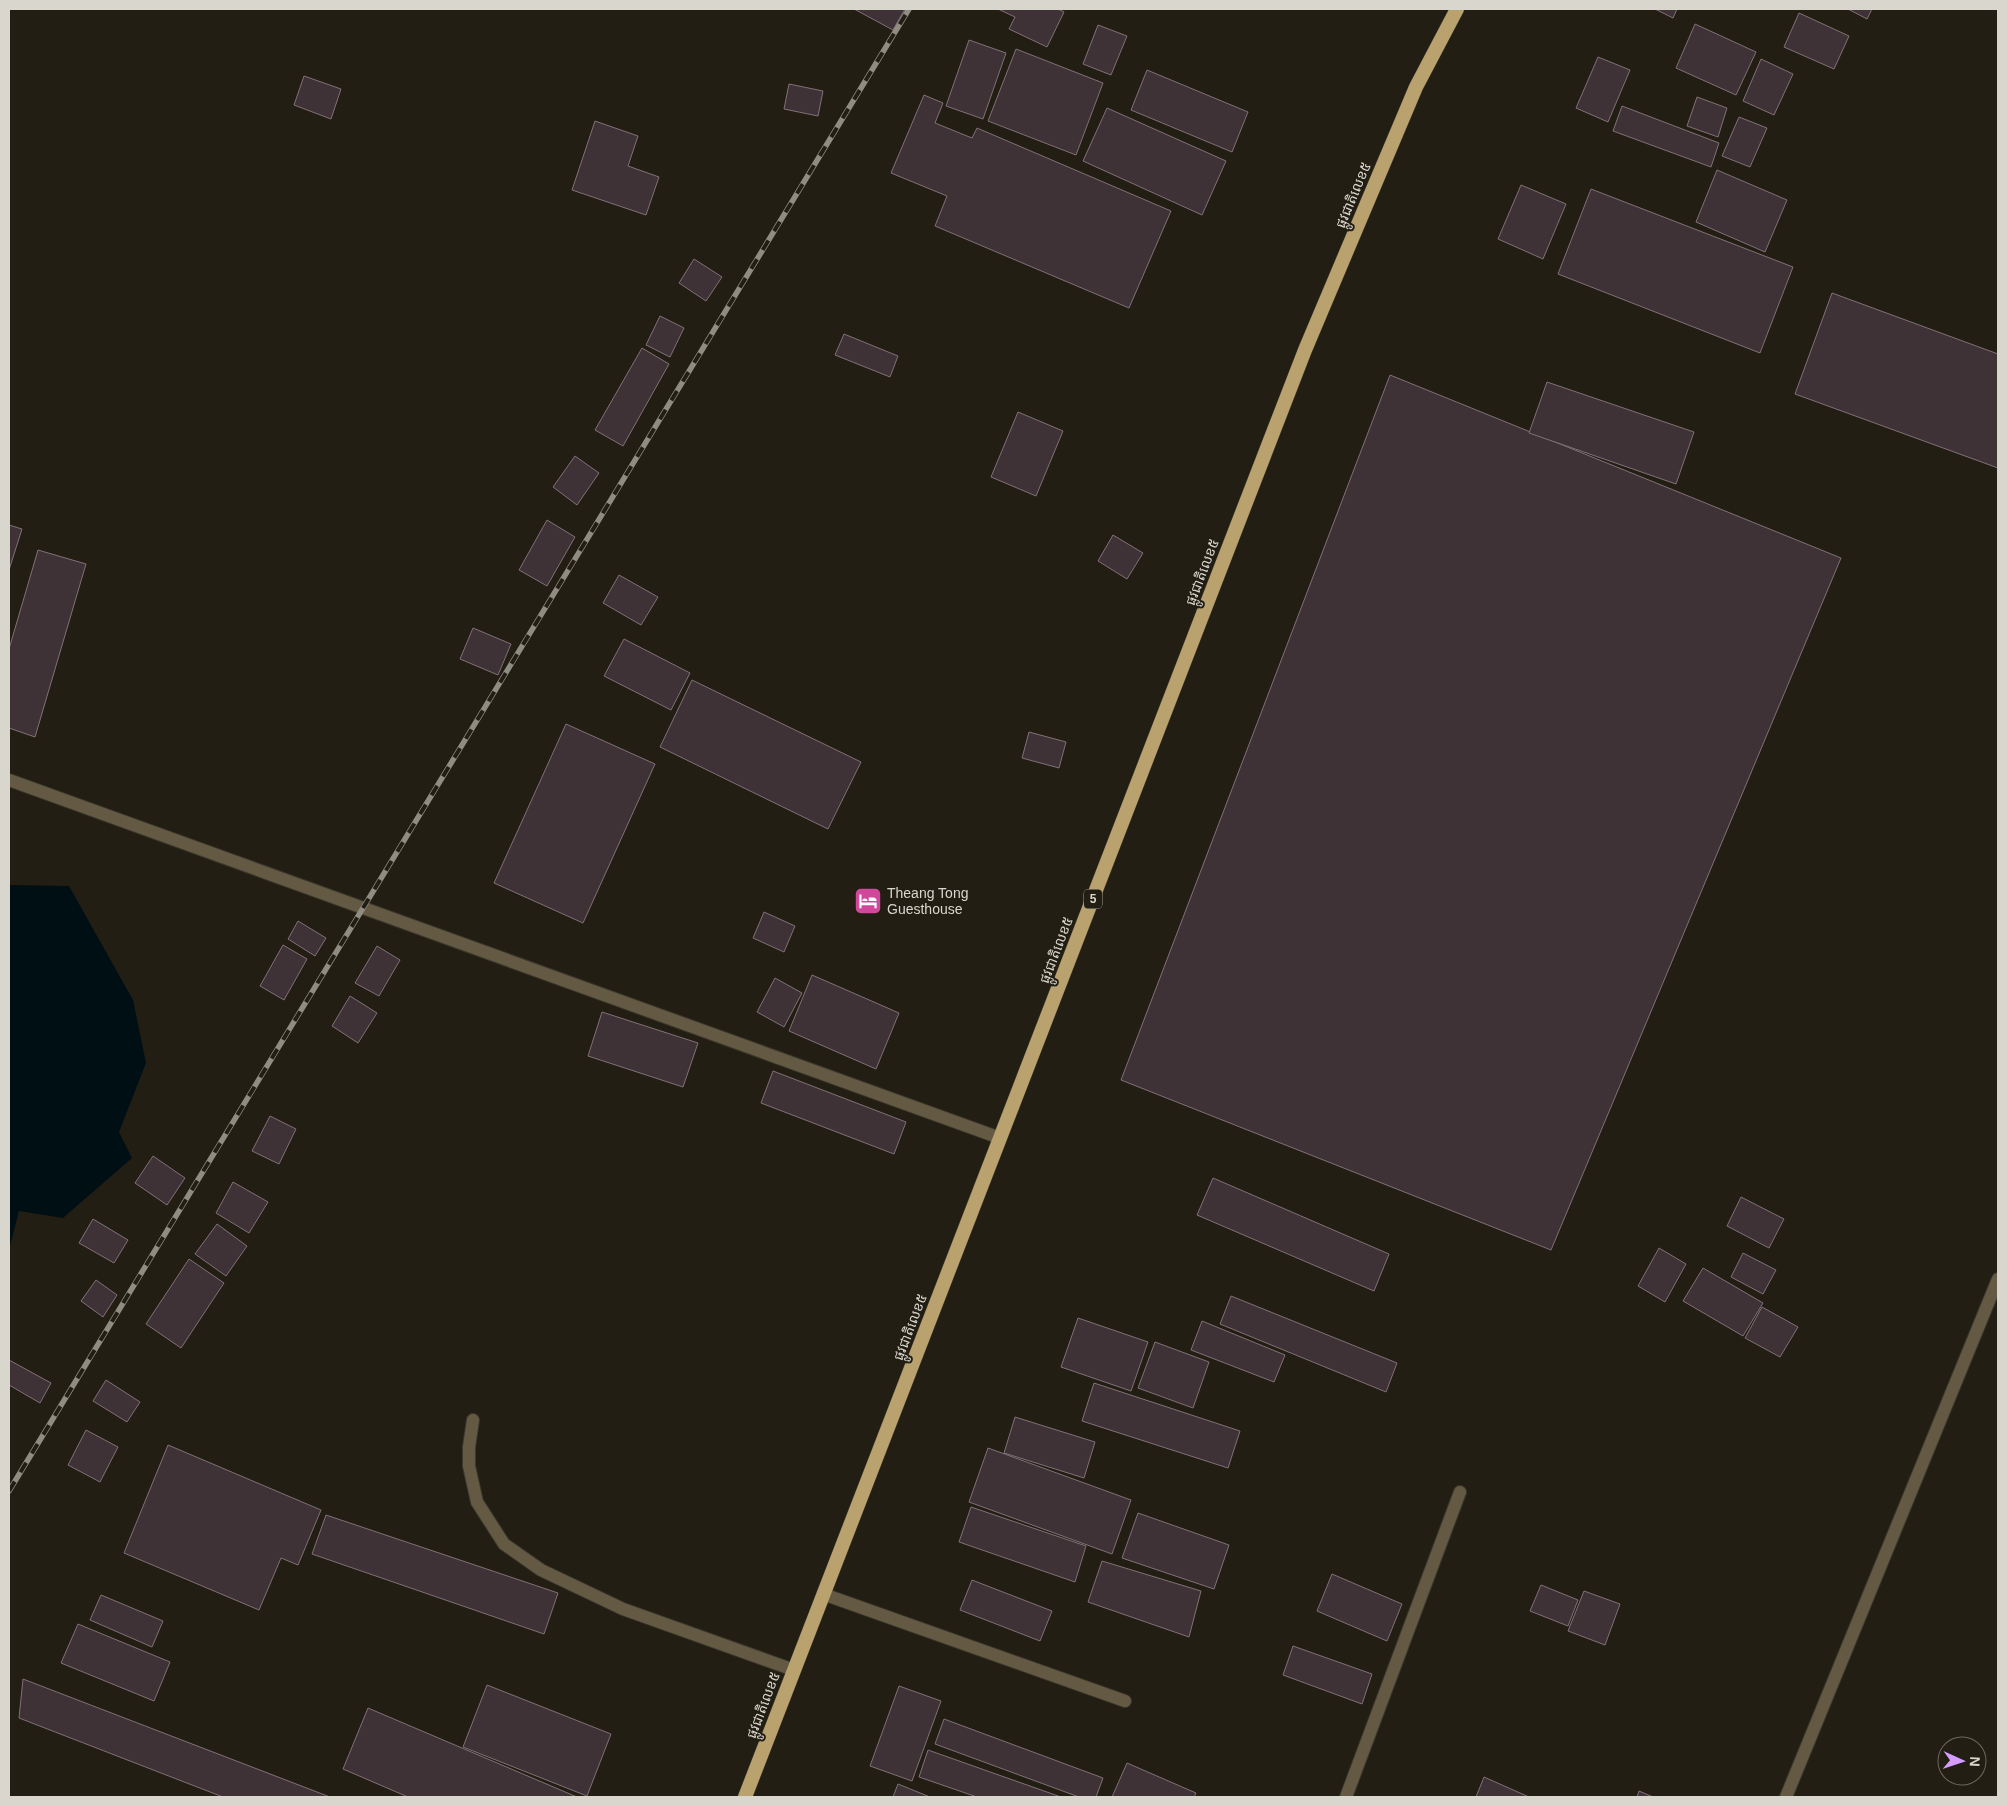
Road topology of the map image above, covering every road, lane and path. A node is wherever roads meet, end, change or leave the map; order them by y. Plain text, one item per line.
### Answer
1 (1457, 9) edge
2 (9, 780) edge
3 (1000, 1138) junction
4 (1998, 1279) edge
5 (473, 1420) dead end
6 (1460, 1492) dead end
7 (823, 1594) junction
8 (794, 1670) junction
9 (1126, 1701) dead end
10 (745, 1797) edge
11 (1346, 1797) edge
12 (1786, 1797) edge

1 - 3 highway, ផ្លូវជាតិលេខ៥ / 5
2 - 3 street
3 - 7 highway, ផ្លូវជាតិលេខ៥ / 5
4 - 12 street
5 - 8 street
6 - 11 street
7 - 8 highway, ផ្លូវជាតិលេខ៥ / 5
7 - 9 street
8 - 10 highway, ផ្លូវជាតិលេខ៥ / 5

